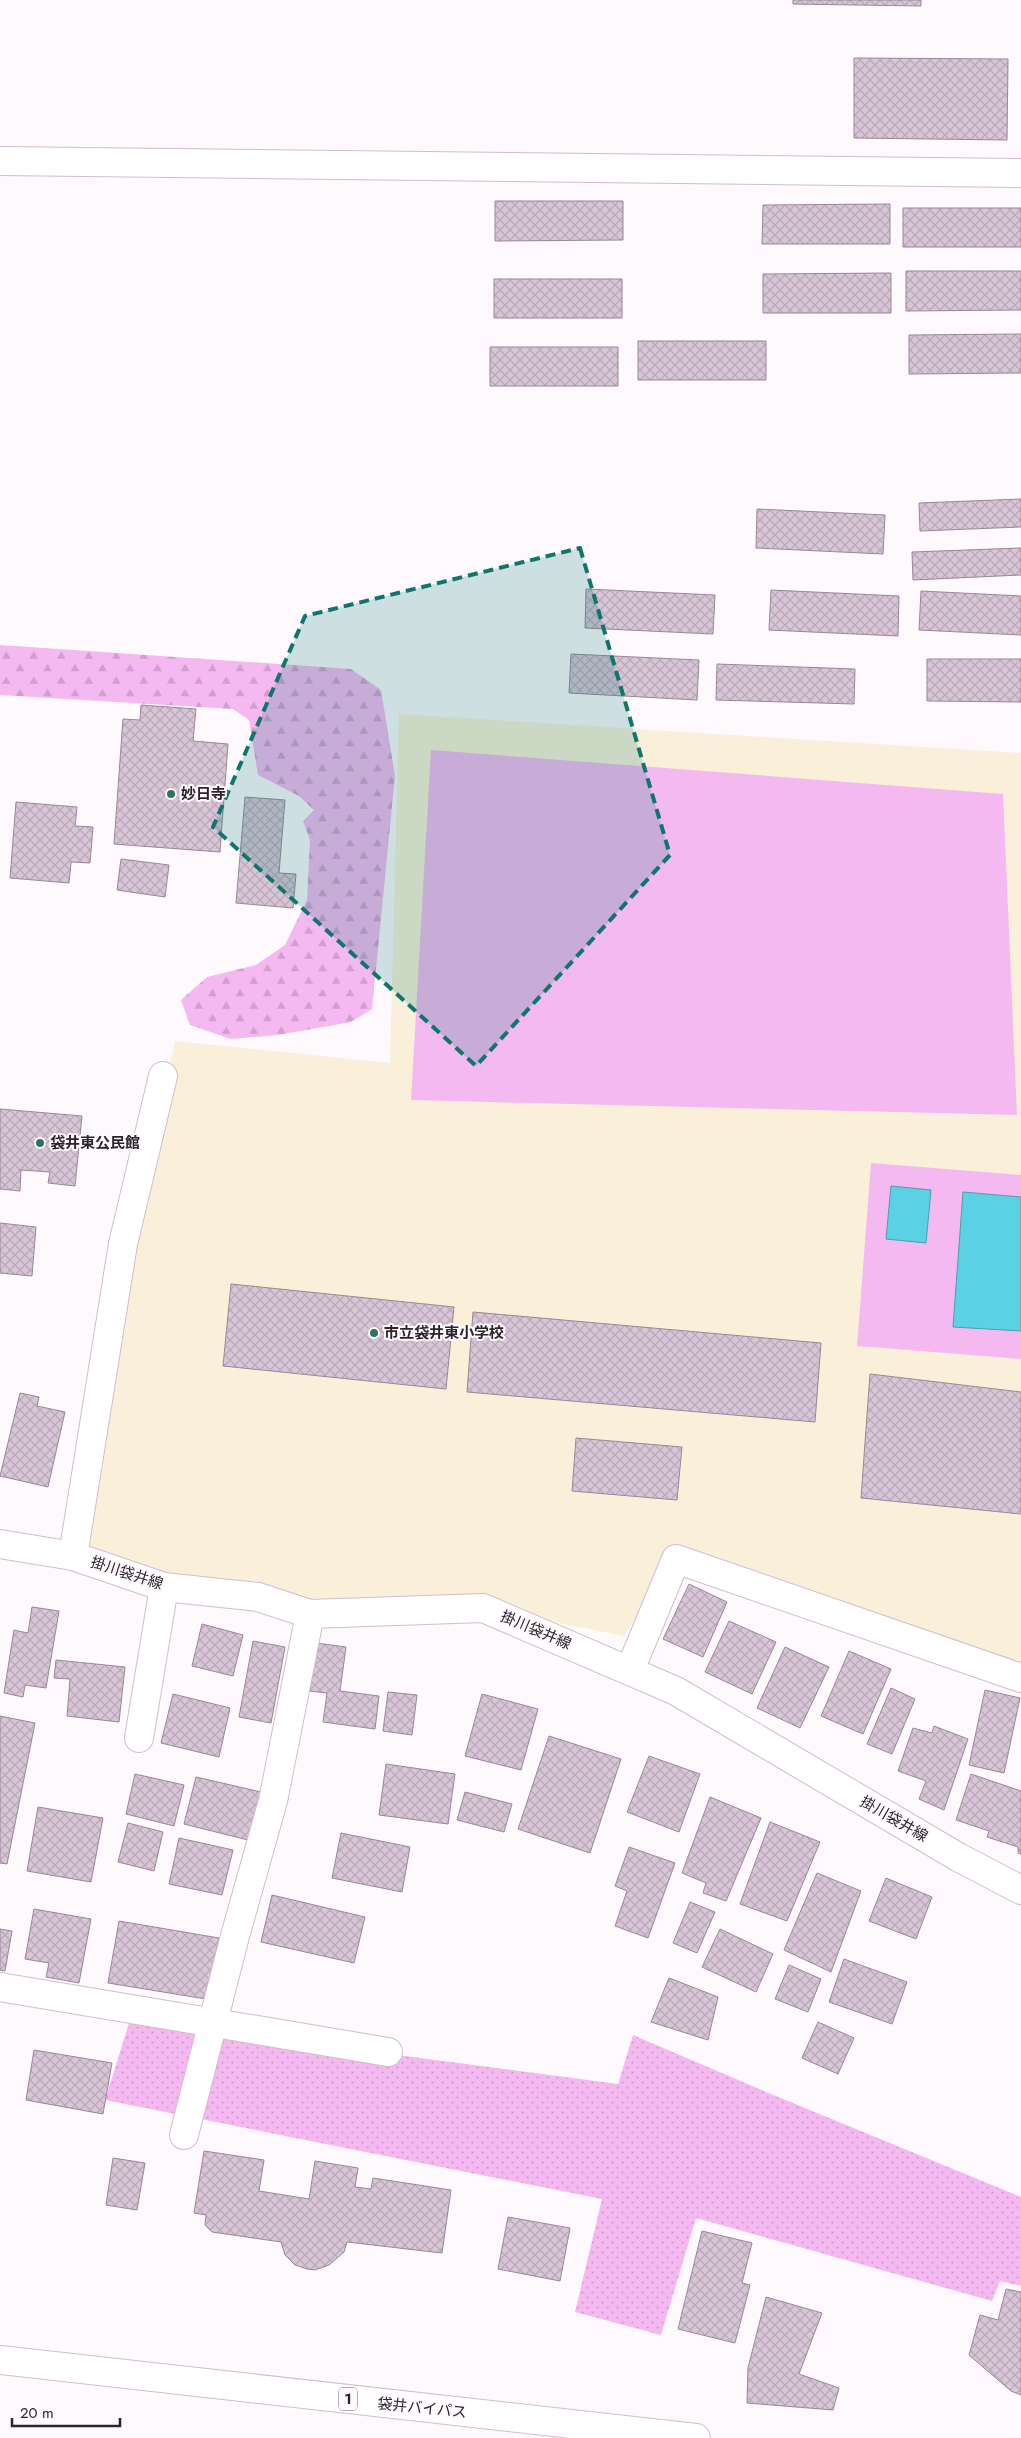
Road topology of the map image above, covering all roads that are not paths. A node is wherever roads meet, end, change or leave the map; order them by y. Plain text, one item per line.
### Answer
1 (0, 161) edge
2 (1021, 173) edge
3 (163, 1076) dead end
4 (0, 1544) edge
5 (72, 1556) junction
6 (164, 1587) junction
7 (310, 1614) junction
8 (630, 1670) junction
9 (1021, 1678) edge
10 (138, 1738) dead end
11 (1021, 1890) edge
12 (0, 1987) edge
13 (213, 2023) junction
14 (388, 2052) dead end
15 (184, 2135) dead end
16 (0, 2360) edge
17 (696, 2438) edge

1 - 2 main road
3 - 5 main road
4 - 5 main road, 掛川袋井線
5 - 6 main road, 掛川袋井線
6 - 7 main road, 掛川袋井線
6 - 10 main road
7 - 8 main road, 掛川袋井線
7 - 13 main road
8 - 9 main road
8 - 11 main road, 掛川袋井線
12 - 13 main road
13 - 14 main road
13 - 15 main road
16 - 17 main road, 袋井バイパス / 1

